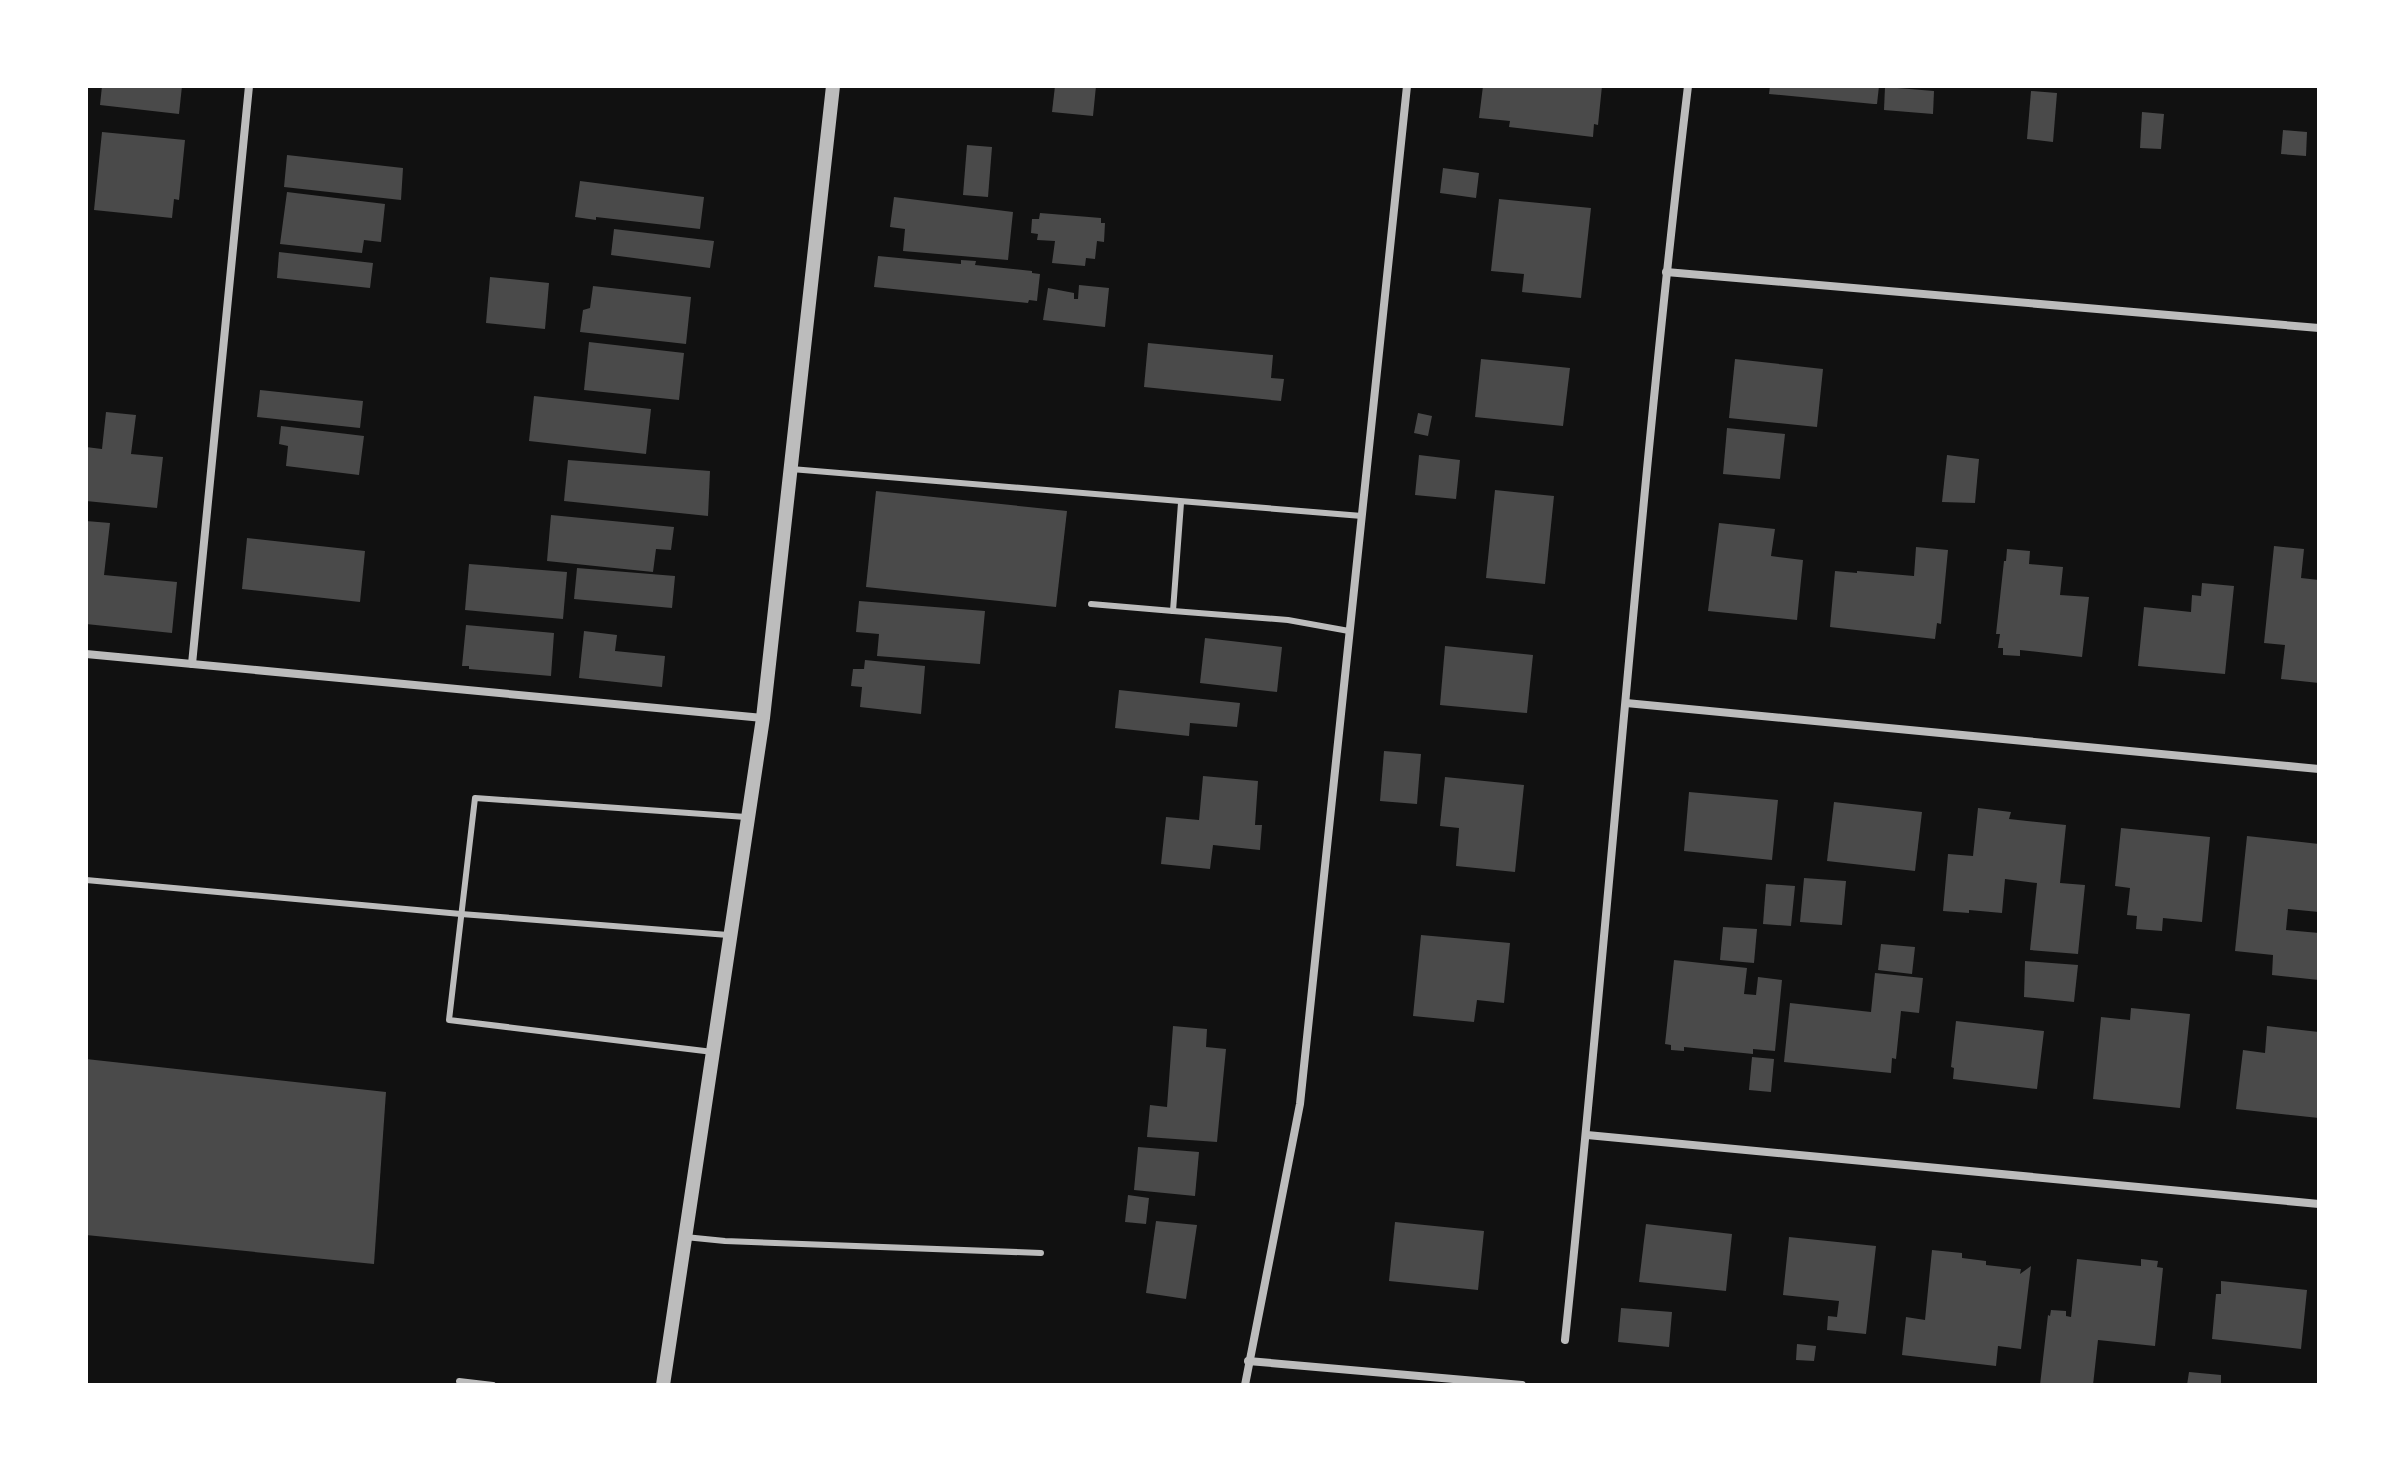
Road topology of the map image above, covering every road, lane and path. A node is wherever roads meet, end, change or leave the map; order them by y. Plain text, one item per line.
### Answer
1 (249, 86) edge
2 (833, 86) edge
3 (1407, 86) edge
4 (1688, 86) edge
5 (1666, 272) junction
6 (2319, 328) edge
7 (791, 469) junction
8 (1181, 503) junction
9 (1362, 516) junction
10 (1091, 604) dead end
11 (1173, 611) junction
12 (1349, 631) junction
13 (86, 654) edge
14 (192, 664) junction
15 (1626, 703) junction
16 (763, 718) junction
17 (2319, 769) edge
18 (749, 818) junction
19 (86, 880) edge
20 (461, 914) junction
21 (731, 935) junction
22 (713, 1052) junction
23 (1587, 1135) junction
24 (2319, 1204) edge
25 (685, 1237) junction
26 (1041, 1253) dead end
27 (1565, 1340) dead end
28 (1248, 1361) junction
29 (459, 1381) dead end
30 (493, 1385) edge
31 (663, 1385) edge
32 (1245, 1385) edge
33 (1522, 1385) edge

1 - 14 street
2 - 7 street
3 - 9 street
4 - 5 street
5 - 6 street
5 - 15 street
7 - 8 lane
7 - 16 street
8 - 9 lane
8 - 11 lane
9 - 12 street
10 - 11 lane
11 - 12 lane
12 - 28 street
13 - 14 street
14 - 16 street
15 - 17 street
15 - 23 street
16 - 18 street
18 - 20 lane
18 - 21 street
19 - 20 lane
20 - 21 lane
20 - 22 lane
21 - 22 street
22 - 25 street
23 - 24 street
23 - 27 street
25 - 26 lane
25 - 31 street
28 - 32 street
28 - 33 street
29 - 30 lane

